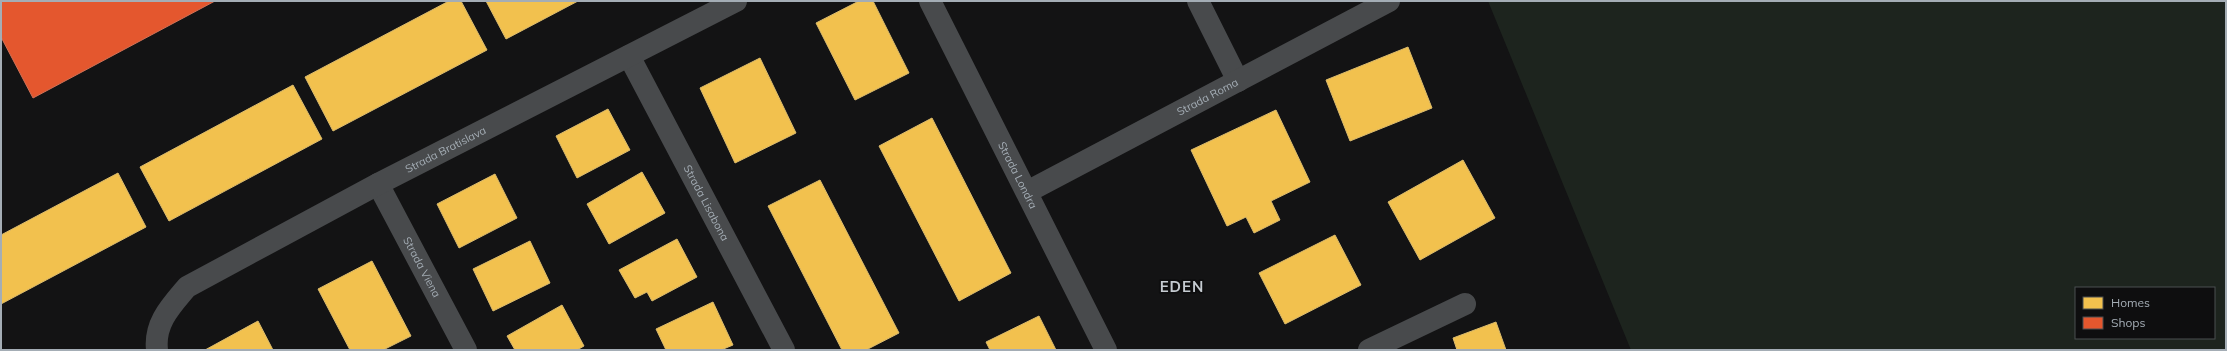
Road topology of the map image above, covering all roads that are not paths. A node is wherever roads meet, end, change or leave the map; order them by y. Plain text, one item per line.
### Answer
1 (736, 1) edge
2 (930, 1) edge
3 (1198, 1) edge
4 (1389, 1) edge
5 (629, 56) junction
6 (1238, 81) junction
7 (378, 184) junction
8 (1027, 192) junction
9 (1465, 304) dead end
10 (157, 350) edge
11 (466, 350) edge
12 (784, 350) edge
13 (1106, 350) edge
14 (1369, 350) edge

1 - 5 street, Strada Bratislava
2 - 8 street, Strada Londra
3 - 6 street
4 - 6 street, Strada Roma
5 - 7 street, Strada Bratislava
5 - 12 street, Strada Lisabona
6 - 8 street, Strada Roma
7 - 10 street, Strada Bratislava
7 - 11 street, Strada Viena
8 - 13 street, Strada Londra
9 - 14 street

